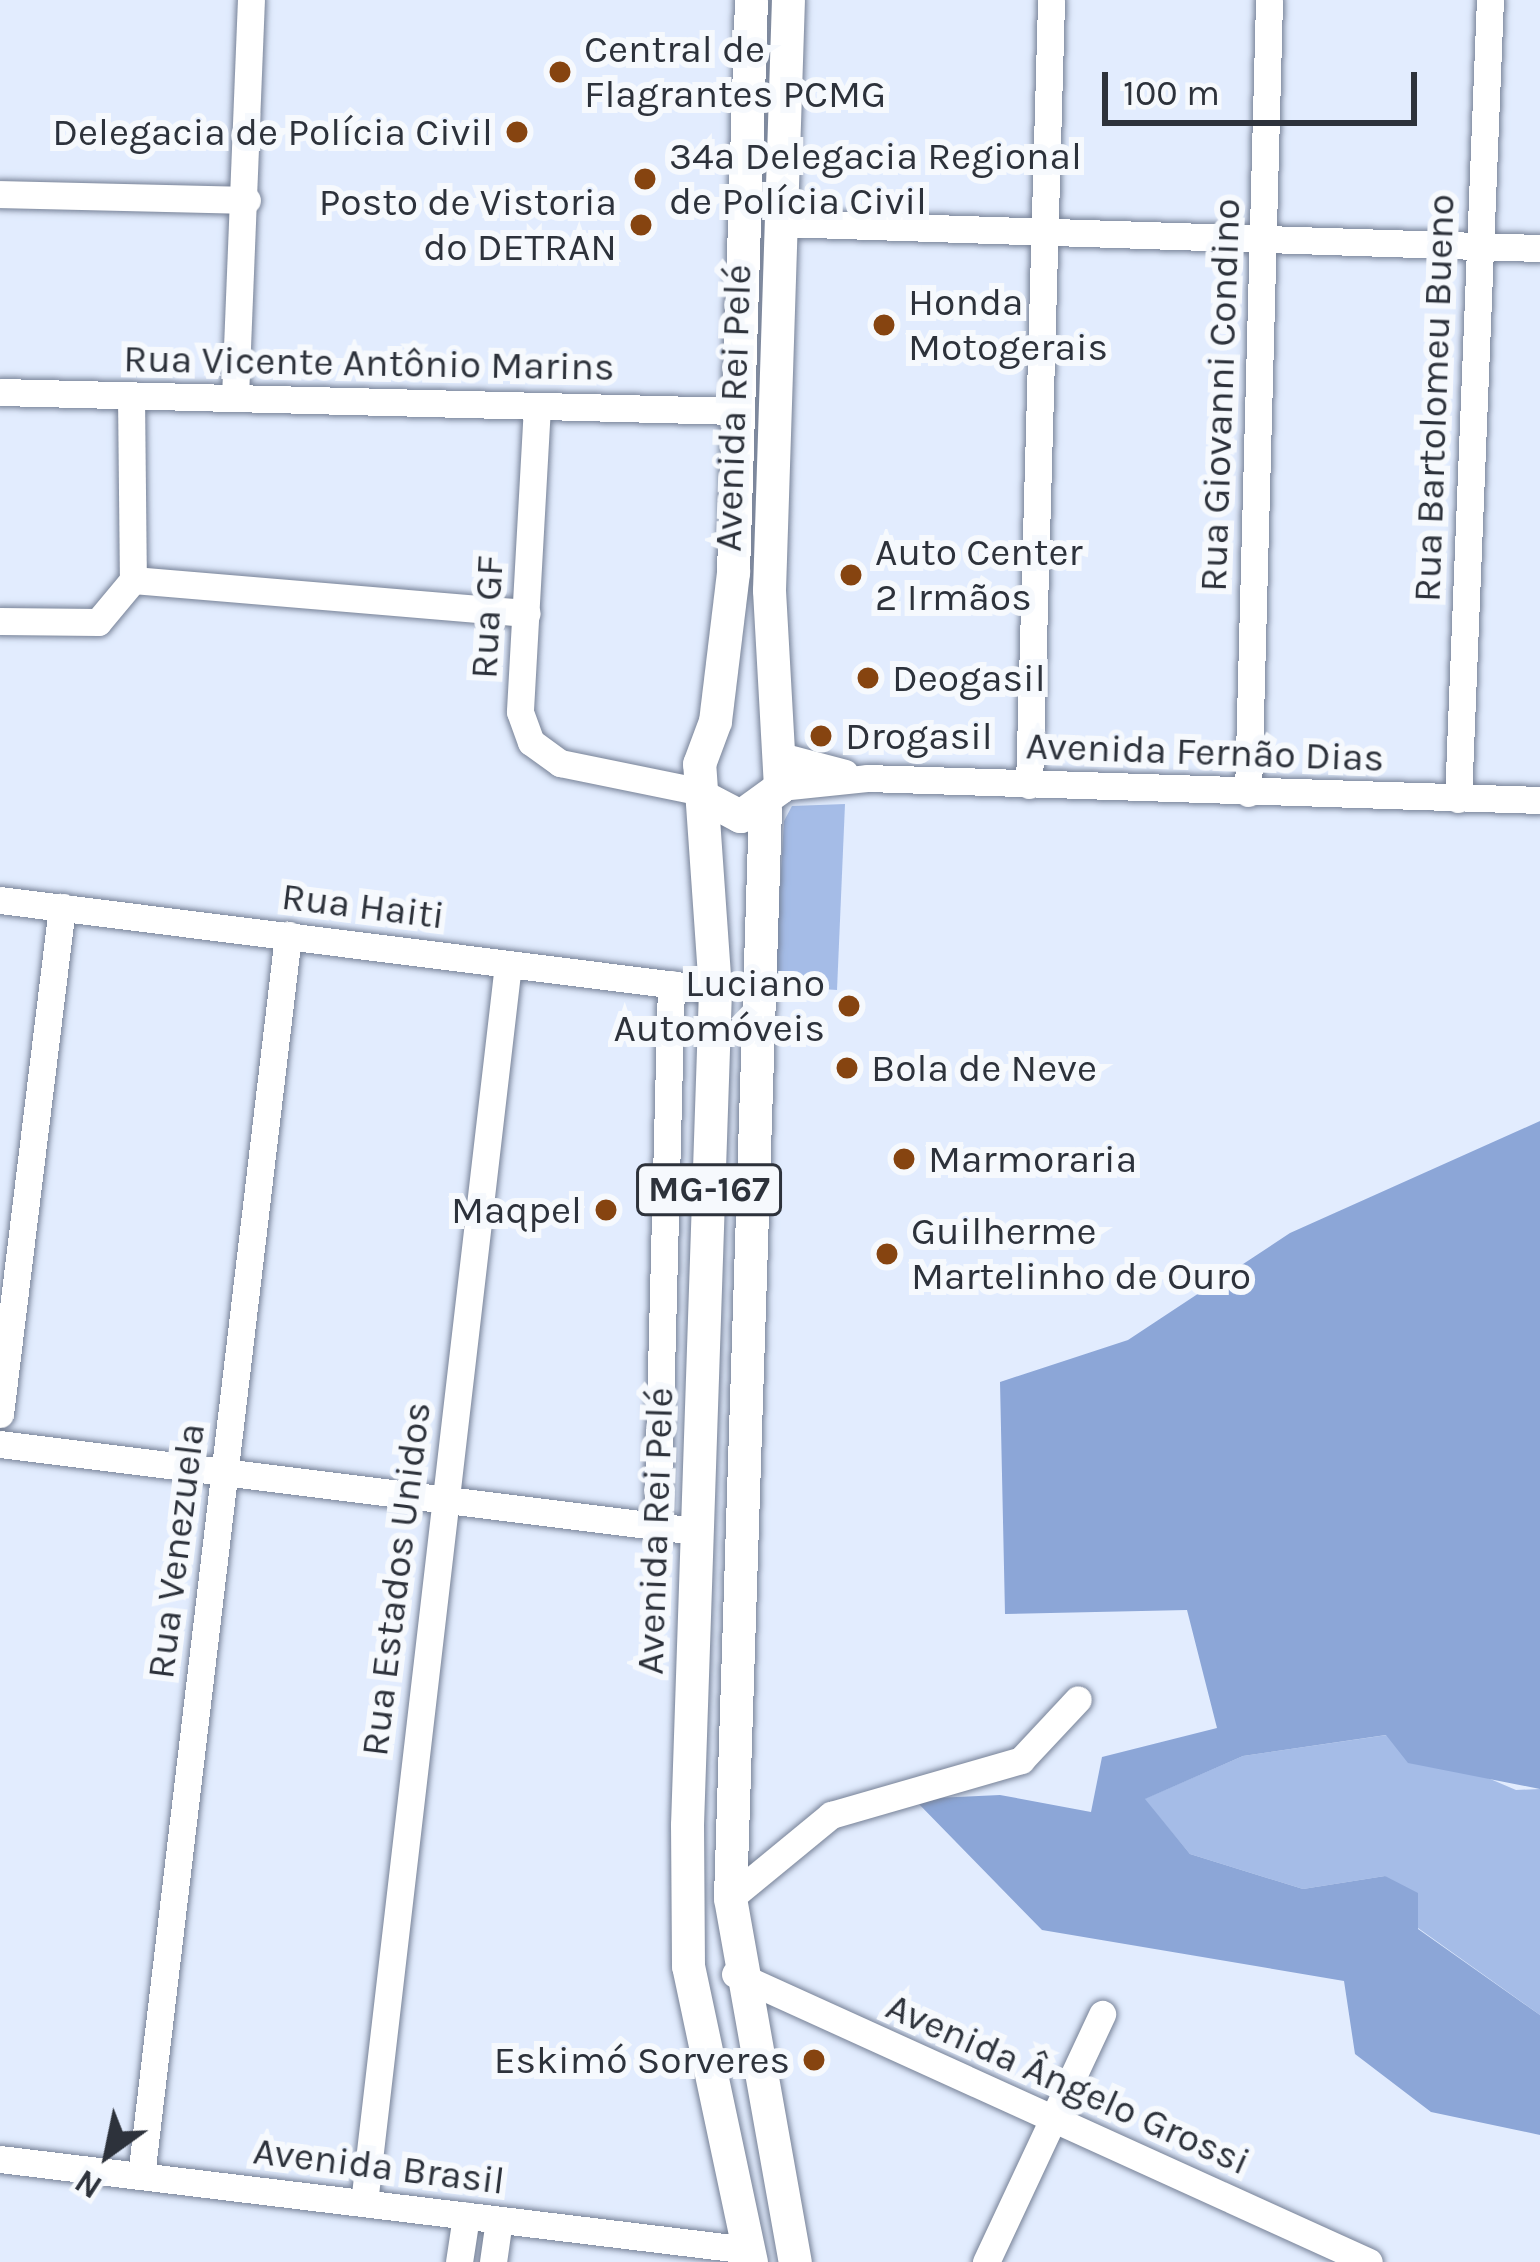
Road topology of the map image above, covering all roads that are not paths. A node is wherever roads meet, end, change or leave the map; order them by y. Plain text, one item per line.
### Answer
1 (251, 0) edge
2 (752, 0) edge
3 (788, 0) edge
4 (1051, 0) edge
5 (1269, 0) edge
6 (1490, 0) edge
7 (0, 194) edge
8 (247, 200) junction
9 (781, 224) junction
10 (1047, 232) junction
11 (1263, 239) junction
12 (1479, 246) junction
13 (1540, 248) edge
14 (0, 392) edge
15 (131, 396) junction
16 (236, 397) junction
17 (537, 406) junction
18 (736, 411) junction
19 (133, 580) junction
20 (527, 613) junction
21 (0, 621) edge
22 (704, 774) junction
23 (774, 774) junction
24 (1029, 785) junction
25 (1248, 793) junction
26 (1458, 799) junction
27 (1540, 800) edge
28 (0, 900) edge
29 (62, 908) junction
30 (288, 935) junction
31 (508, 964) junction
32 (671, 984) junction
33 (715, 990) junction
34 (0, 1414) edge
35 (0, 1444) edge
36 (224, 1472) junction
37 (444, 1499) junction
38 (656, 1526) junction
39 (697, 1531) junction
40 (1078, 1699) dead end
41 (730, 1898) junction
42 (735, 1974) junction
43 (1102, 2014) dead end
44 (1052, 2121) junction
45 (0, 2159) edge
46 (141, 2176) junction
47 (364, 2203) junction
48 (466, 2216) junction
49 (499, 2220) junction
50 (750, 2256) edge
51 (459, 2262) edge
52 (493, 2262) edge
53 (795, 2262) edge
54 (986, 2262) edge
55 (1370, 2262) edge

1 - 8 street
2 - 18 main road, Avenida Rei Pelé / MG-167
3 - 9 main road, Avenida Rei Pelé / MG-167
4 - 10 street
5 - 11 street, Rua Giovanni Condino
6 - 12 street, Rua Bartolomeu Bueno
7 - 8 street
8 - 16 street
9 - 10 street
9 - 23 main road, Avenida Rei Pelé / MG-167
10 - 11 street
10 - 24 street
11 - 12 street
11 - 25 street, Rua Giovanni Condino
12 - 13 street
12 - 26 street, Rua Bartolomeu Bueno
14 - 15 street, Rua Vicente Antônio Marins
15 - 16 street, Rua Vicente Antônio Marins
15 - 19 street
16 - 17 street, Rua Vicente Antônio Marins
17 - 18 street, Rua Vicente Antônio Marins
17 - 20 street, Rua GF
18 - 22 main road, Avenida Rei Pelé / MG-167
19 - 20 street
19 - 21 street
20 - 22 street, Rua GF
22 - 23 main road
22 - 23 main road
22 - 33 main road, Avenida Rei Pelé / MG-167
23 - 24 street, Avenida Fernão Dias
23 - 41 main road, Avenida Rei Pelé / MG-167
24 - 25 street, Avenida Fernão Dias
25 - 26 street, Avenida Fernão Dias
26 - 27 street, Avenida Fernão Dias
28 - 29 street, Rua Haiti
29 - 30 street, Rua Haiti
29 - 34 street
30 - 31 street, Rua Haiti
30 - 36 street, Rua Venezuela
31 - 32 street, Rua Haiti
31 - 37 street, Rua Estados Unidos
32 - 33 street, Rua Haiti
32 - 38 street
33 - 39 main road, Avenida Rei Pelé / MG-167
35 - 36 street
36 - 37 street
36 - 46 street, Rua Venezuela
37 - 38 street
37 - 47 street, Rua Estados Unidos
38 - 39 street
39 - 50 main road, Avenida Rei Pelé / MG-167
40 - 41 street
41 - 42 main road, Avenida Rei Pelé / MG-167
42 - 44 street, Avenida Ângelo Grossi
42 - 53 main road, Avenida Rei Pelé / MG-167
43 - 44 street
44 - 54 street
44 - 55 street, Avenida Ângelo Grossi
45 - 46 street, Avenida Brasil
46 - 47 street, Avenida Brasil
47 - 48 street, Avenida Brasil
48 - 49 street, Avenida Brasil
48 - 51 street
49 - 50 street, Avenida Brasil
49 - 52 street

